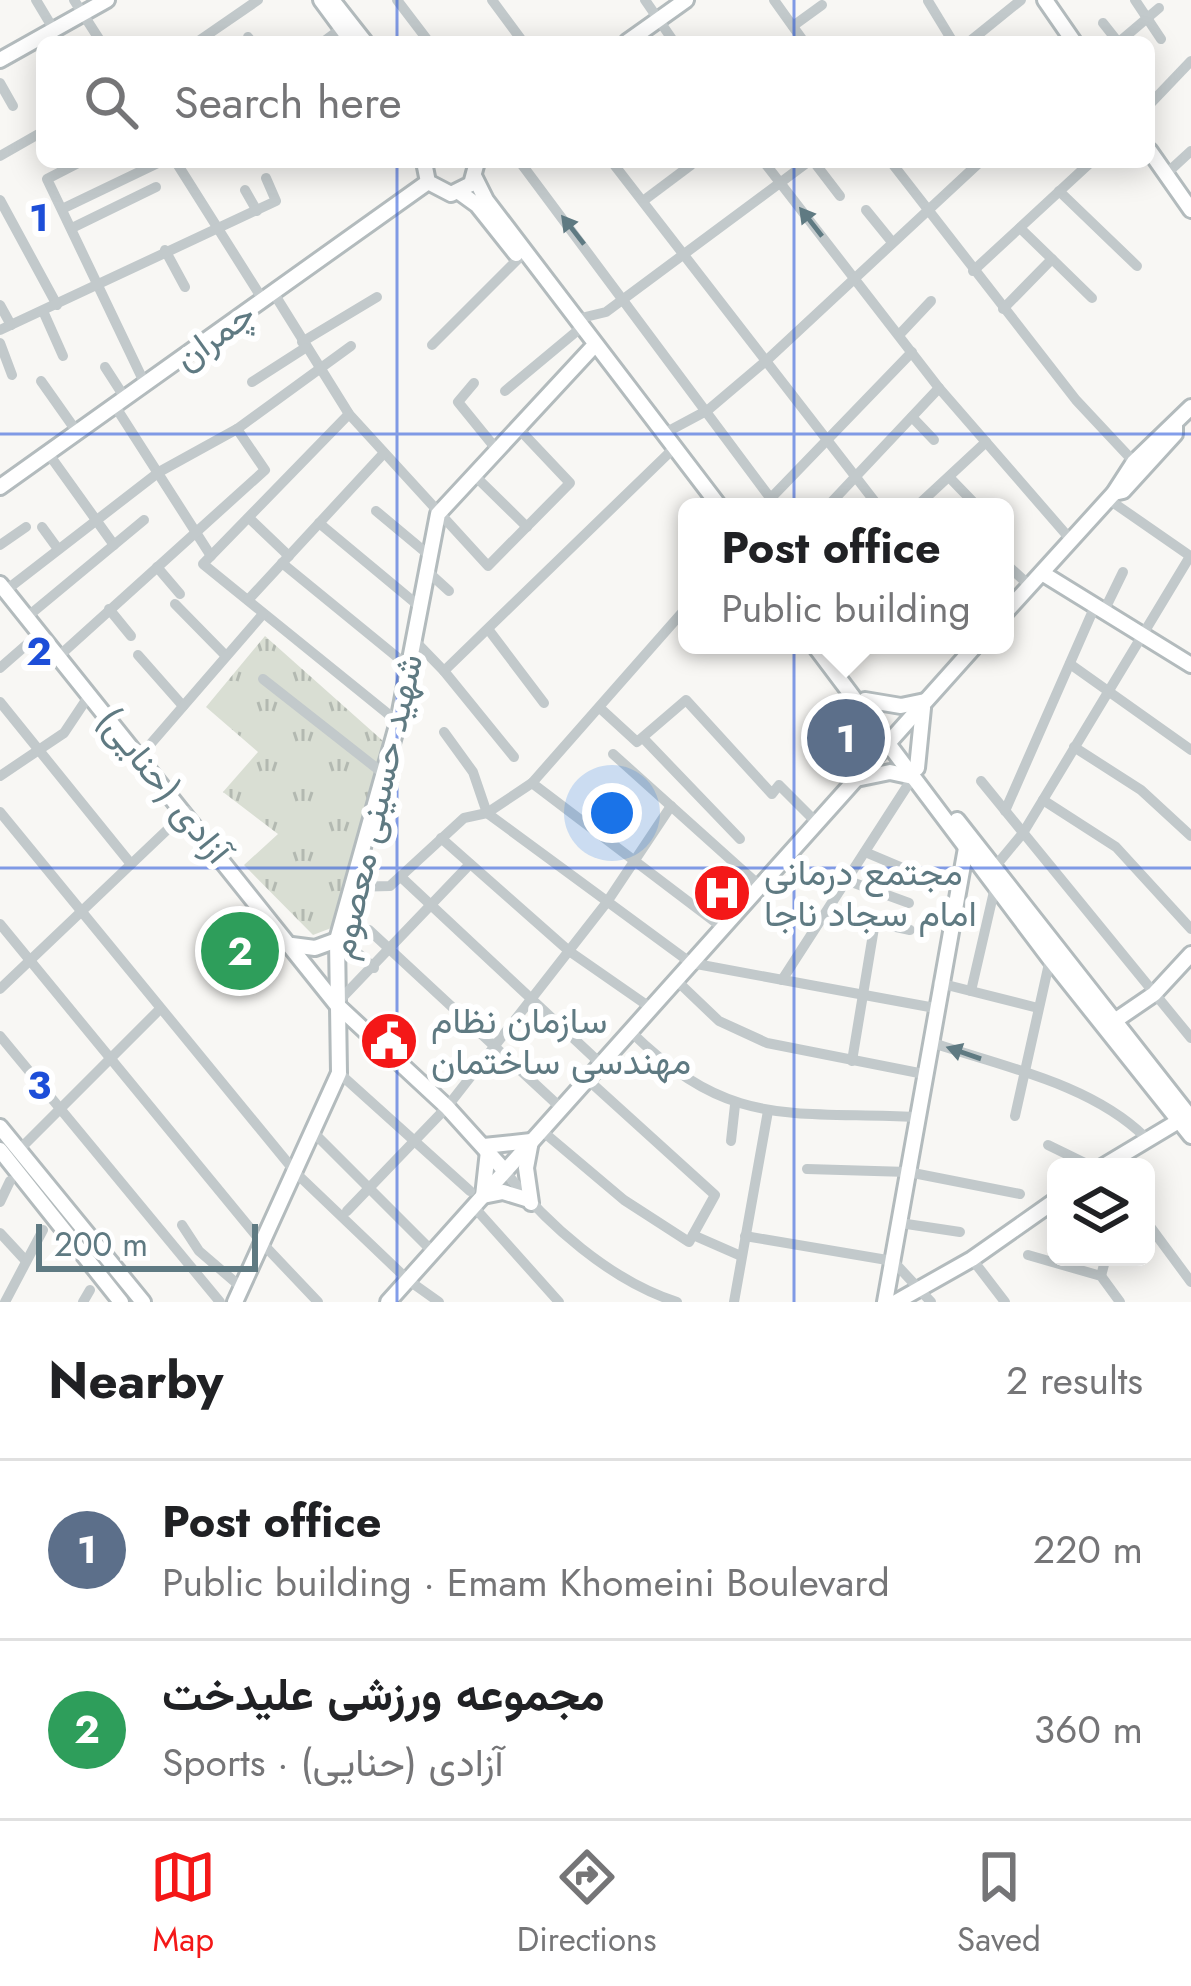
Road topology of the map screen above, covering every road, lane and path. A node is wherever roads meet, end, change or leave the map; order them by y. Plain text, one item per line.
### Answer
1 (36, 0) edge
2 (106, 0) edge
3 (258, 0) edge
4 (321, 0) edge
5 (332, 0) edge
6 (397, 0) edge
7 (492, 0) edge
8 (645, 0) edge
9 (686, 0) edge
10 (775, 0) edge
11 (1021, 0) edge
12 (1045, 0) edge
13 (1135, 0) edge
14 (928, 1) edge
15 (822, 5) dead end
16 (78, 7) edge
17 (1159, 8) dead end
18 (659, 20) junction
19 (1144, 21) junction
20 (1103, 23) dead end
21 (793, 26) junction
22 (342, 28) junction
23 (54, 29) junction
24 (42, 36) edge
25 (96, 36) edge
26 (206, 36) edge
27 (331, 36) edge
28 (348, 36) edge
29 (360, 36) edge
30 (424, 36) edge
31 (519, 36) edge
32 (636, 36) edge
33 (670, 36) edge
34 (800, 36) edge
35 (949, 36) edge
36 (976, 36) edge
37 (1070, 36) edge
38 (1114, 36) edge
39 (1126, 36) edge
40 (1161, 38) dead end
41 (36, 39) edge
42 (0, 60) edge
43 (1191, 61) edge
44 (0, 83) edge
45 (1155, 99) edge
46 (14, 106) dead end
47 (36, 135) edge
48 (1191, 151) edge
49 (0, 156) edge
50 (1155, 158) edge
51 (68, 168) edge
52 (147, 168) edge
53 (180, 168) edge
54 (425, 168) edge
55 (525, 168) edge
56 (617, 168) edge
57 (687, 168) edge
58 (769, 168) edge
59 (802, 168) edge
60 (816, 168) edge
61 (896, 168) edge
62 (973, 168) edge
63 (1084, 168) edge
64 (476, 170) edge
65 (1166, 174) junction
66 (266, 178) dead end
67 (428, 182) junction
68 (781, 182) junction
69 (156, 187) dead end
70 (245, 190) dead end
71 (1059, 191) junction
72 (459, 192) junction
73 (840, 196) dead end
74 (643, 201) junction
75 (2, 208) edge
76 (62, 209) junction
77 (866, 210) dead end
78 (927, 210) junction
79 (1191, 210) edge
80 (257, 211) junction
81 (72, 228) junction
82 (1020, 228) junction
83 (216, 230) junction
84 (892, 242) junction
85 (166, 250) junction
86 (685, 256) junction
87 (519, 258) junction
88 (1052, 259) junction
89 (1137, 266) dead end
90 (973, 272) junction
91 (854, 277) junction
92 (97, 284) junction
93 (185, 287) dead end
94 (268, 296) junction
95 (377, 297) dead end
96 (626, 298) junction
97 (1092, 298) dead end
98 (932, 301) dead end
99 (0, 305) edge
100 (57, 305) junction
101 (1003, 309) junction
102 (43, 311) junction
103 (577, 325) junction
104 (6, 328) edge
105 (899, 335) junction
106 (0, 343) edge
107 (304, 345) junction
108 (432, 345) dead end
109 (351, 346) dead end
110 (591, 349) junction
111 (912, 352) junction
112 (63, 356) dead end
113 (767, 360) junction
114 (105, 367) dead end
115 (318, 371) junction
116 (12, 375) dead end
117 (41, 381) dead end
118 (252, 382) dead end
119 (474, 383) dead end
120 (145, 384) junction
121 (939, 388) junction
122 (506, 391) dead end
123 (120, 402) junction
124 (1191, 407) edge
125 (708, 410) junction
126 (349, 414) junction
127 (912, 417) junction
128 (1175, 425) junction
129 (518, 428) junction
130 (238, 429) junction
131 (77, 432) junction
132 (665, 433) junction
133 (829, 439) junction
134 (934, 440) dead end
135 (986, 442) junction
136 (497, 450) junction
137 (670, 452) junction
138 (48, 453) junction
139 (384, 453) junction
140 (1134, 462) junction
141 (159, 472) junction
142 (475, 476) junction
143 (858, 476) junction
144 (949, 477) junction
145 (0, 487) edge
146 (1111, 496) junction
147 (708, 498) edge
148 (710, 498) edge
149 (770, 498) edge
150 (778, 498) edge
151 (835, 498) edge
152 (873, 498) edge
153 (926, 498) edge
154 (969, 498) edge
155 (376, 512) dead end
156 (438, 514) junction
157 (249, 518) junction
158 (95, 520) junction
159 (144, 520) dead end
160 (319, 523) junction
161 (26, 527) dead end
162 (41, 527) dead end
163 (527, 527) junction
164 (196, 533) junction
165 (1071, 540) junction
166 (0, 545) edge
167 (114, 545) junction
168 (58, 549) junction
169 (1190, 555) edge
170 (212, 556) junction
171 (286, 559) junction
172 (428, 564) junction
173 (157, 568) junction
174 (1014, 571) edge
175 (1123, 572) dead end
176 (1042, 573) junction
177 (1030, 586) junction
178 (3, 587) edge
179 (449, 591) dead end
180 (248, 600) junction
181 (1014, 604) edge
182 (420, 607) junction
183 (109, 609) junction
184 (1100, 609) junction
185 (263, 614) junction
186 (27, 617) junction
187 (678, 618) edge
188 (488, 629) junction
189 (40, 633) junction
190 (1140, 634) junction
191 (131, 636) dead end
192 (413, 640) junction
193 (821, 654) edge
194 (831, 654) edge
195 (848, 654) edge
196 (968, 654) edge
197 (138, 655) dead end
198 (58, 656) junction
199 (226, 656) junction
200 (1189, 661) edge
201 (838, 664) junction
202 (1070, 664) junction
203 (408, 666) junction
204 (0, 668) edge
205 (444, 671) junction
206 (263, 679) dead end
207 (1108, 688) junction
208 (90, 694) junction
209 (925, 701) junction
210 (0, 702) edge
211 (544, 703) dead end
212 (862, 704) junction
213 (183, 706) junction
214 (601, 709) junction
215 (398, 722) junction
216 (444, 732) dead end
217 (644, 739) junction
218 (890, 740) junction
219 (1074, 747) junction
220 (37, 748) junction
221 (1191, 750) edge
222 (141, 754) junction
223 (613, 754) dead end
224 (514, 757) dead end
225 (915, 772) junction
226 (384, 774) junction
227 (0, 776) edge
228 (856, 779) junction
229 (981, 781) dead end
230 (532, 783) junction
231 (1042, 800) junction
232 (671, 806) junction
233 (187, 811) junction
234 (1004, 811) junction
235 (0, 812) edge
236 (487, 813) junction
237 (814, 820) junction
238 (1024, 832) junction
239 (1191, 836) edge
240 (441, 838) junction
241 (740, 839) dead end
242 (970, 848) junction
243 (865, 852) junction
244 (634, 862) junction
245 (131, 864) junction
246 (470, 864) junction
247 (986, 864) junction
248 (910, 871) dead end
249 (402, 878) junction
250 (846, 880) junction
251 (760, 886) junction
252 (350, 887) junction
253 (995, 887) junction
254 (607, 902) junction
255 (909, 903) dead end
256 (431, 908) junction
257 (827, 912) junction
258 (80, 913) junction
259 (875, 922) junction
260 (0, 924) edge
261 (723, 928) junction
262 (369, 929) dead end
263 (1191, 929) edge
264 (910, 930) dead end
265 (342, 942) junction
266 (292, 945) junction
267 (392, 951) junction
268 (569, 951) junction
269 (1191, 954) edge
270 (1050, 958) junction
271 (30, 960) junction
272 (691, 963) junction
273 (374, 968) junction
274 (676, 980) junction
275 (782, 980) junction
276 (939, 983) junction
277 (0, 989) edge
278 (971, 991) junction
279 (1154, 994) junction
280 (862, 997) junction
281 (530, 999) junction
282 (336, 1004) junction
283 (651, 1008) junction
284 (935, 1008) junction
285 (1038, 1008) junction
286 (160, 1009) junction
287 (1114, 1022) junction
288 (630, 1031) junction
289 (0, 1036) edge
290 (372, 1037) junction
291 (1191, 1038) edge
292 (930, 1042) junction
293 (493, 1046) junction
294 (338, 1052) junction
295 (111, 1058) junction
296 (852, 1060) junction
297 (601, 1064) junction
298 (339, 1073) junction
299 (924, 1074) junction
300 (1024, 1074) junction
301 (586, 1079) junction
302 (1161, 1089) junction
303 (735, 1105) junction
304 (447, 1107) junction
305 (561, 1108) junction
306 (60, 1109) junction
307 (1185, 1109) edge
308 (768, 1111) junction
309 (1015, 1116) dead end
310 (915, 1117) junction
311 (0, 1126) edge
312 (315, 1135) junction
313 (1148, 1135) junction
314 (536, 1136) junction
315 (1191, 1136) edge
316 (415, 1140) junction
317 (731, 1141) dead end
318 (1048, 1145) dead end
319 (484, 1146) junction
320 (0, 1150) edge
321 (19, 1150) junction
322 (1075, 1158) edge
323 (1115, 1158) edge
324 (807, 1169) dead end
325 (505, 1170) junction
326 (908, 1172) junction
327 (297, 1174) junction
328 (10, 1181) dead end
329 (368, 1188) junction
330 (1020, 1195) dead end
331 (476, 1198) junction
332 (529, 1201) junction
333 (0, 1202) edge
334 (1047, 1208) edge
335 (347, 1211) dead end
336 (900, 1222) junction
337 (182, 1225) dead end
338 (43, 1230) dead end
339 (960, 1232) dead end
340 (0, 1233) edge
341 (1155, 1233) edge
342 (693, 1235) junction
343 (745, 1236) junction
344 (263, 1244) junction
345 (434, 1252) junction
346 (1028, 1255) dead end
347 (742, 1256) junction
348 (972, 1259) junction
349 (893, 1261) junction
350 (26, 1262) junction
351 (1104, 1266) edge
352 (1101, 1276) junction
353 (408, 1280) junction
354 (1191, 1282) edge
355 (239, 1295) edge
356 (926, 1296) edge
357 (1003, 1299) edge
358 (550, 1300) edge
359 (670, 1301) edge
360 (5, 1302) edge
361 (121, 1302) edge
362 (143, 1302) edge
363 (220, 1302) edge
364 (318, 1302) edge
365 (388, 1302) edge
366 (439, 1302) edge
367 (734, 1302) edge
368 (885, 1302) edge
369 (896, 1302) edge
370 (1120, 1302) edge

1 - 23 street
2 - 16 main road
3 - 26 street
4 - 22 main road
5 - 29 main road
6 - 30 street
7 - 31 street
8 - 18 street
9 - 18 main road
10 - 21 street
11 - 36 street
12 - 37 main road
13 - 19 street
14 - 35 street
15 - 21 street
16 - 23 main road
16 - 25 street
17 - 19 street
18 - 32 main road
18 - 33 street
19 - 39 street
19 - 40 street
20 - 38 street
21 - 34 street
22 - 27 street
22 - 28 main road
23 - 24 main road
41 - 42 main road
43 - 45 street
44 - 46 street
47 - 49 street
48 - 65 street
50 - 65 main road
51 - 76 street
52 - 76 street
53 - 83 street
54 - 67 main road
96 -> 55 street
56 - 74 street
57 - 74 street
58 - 68 street
59 - 68 street
60 - 73 street
61 - 78 street
62 - 78 street
63 - 71 street
64 - 72 main road
64 - 103 main road
65 - 79 main road
66 - 80 street
67 - 72 main road
67 - 94 main road, چمران
68 - 86 street
91 -> 68 street
69 - 81 street
70 - 80 street
71 - 82 street
71 - 89 street
72 - 87 main road
74 - 86 street
75 - 100 street
76 - 81 street
77 - 84 street
78 - 84 street
78 - 90 street
80 - 83 street
81 - 92 street
82 - 88 street
82 - 90 street
83 - 85 street
83 - 94 street
84 - 91 street
85 - 92 street
85 - 93 street
86 - 96 street
86 - 113 street
87 - 103 main road
87 - 108 street
88 - 97 street
88 - 101 street
90 - 101 street
91 - 105 street
91 - 113 street
92 - 100 street
92 - 120 street
94 - 107 street
94 - 120 main road, چمران
95 - 107 street
96 - 103 street
96 - 125 street
98 - 105 street
99 - 104 street
100 - 102 street
101 - 140 street
102 - 104 street
102 - 112 street
103 - 110 main road
103 - 122 street
103 - 132 main road
105 - 111 street
106 - 116 street
107 - 115 street
107 - 118 street
109 - 115 street
110 - 129 main road
110 - 137 main road
111 - 121 street
111 - 133 street
113 - 125 street
113 - 133 street
114 - 123 street
115 - 126 street
115 - 130 street
117 - 131 street
119 - 136 street
120 - 123 main road, چمران
121 - 127 street
121 - 135 street
123 - 131 main road, چمران
123 - 141 street
124 - 128 main road
125 - 132 street
125 - 149 street
126 - 139 street
126 - 157 street
127 - 134 street
127 - 143 street
128 - 140 main road
128 - 146 main road
129 - 136 main road
129 - 163 street
130 - 141 street
130 - 164 street
131 - 138 main road, چمران
132 - 148 main road
133 - 143 street
133 - 150 street
135 - 144 street
135 - 165 street
136 - 142 main road
137 - 147 main road
137 - 188 street
138 - 145 main road, چمران
138 - 158 street
139 - 156 street
139 - 160 street
140 - 146 main road
141 - 158 street
141 - 164 street
142 - 156 main road
142 - 163 street
143 - 151 street
143 - 152 street
144 - 153 street
144 - 154 street
146 - 165 main road
146 - 169 street
155 - 172 street
156 - 163 street
156 - 172 main road, شهید حسینی معصوم
157 - 170 street
157 - 171 street
158 - 167 street
158 - 168 street
159 - 167 street
160 - 171 street
160 - 182 street
161 - 166 street
162 - 168 street
164 - 170 street
164 - 173 street
165 - 176 main road
167 - 186 street
168 - 178 street
169 - 190 street
170 - 180 street
171 - 180 street
171 - 203 street
172 - 179 street
172 - 182 main road, شهید حسینی معصوم
173 - 183 street
173 - 199 street
174 - 177 street
175 - 184 street
176 - 177 main road
176 - 184 main road
177 - 181 main road
178 - 186 main road, آزادی (حنایی)
180 - 185 street
182 - 192 main road, شهید حسینی معصوم
183 - 191 street
183 - 198 street
184 - 190 main road
184 - 202 street
185 - 199 street
185 - 215 street
186 - 189 main road, آزادی (حنایی)
187 - 214 street
188 - 205 street
188 - 211 street
189 - 198 main road, آزادی (حنایی)
189 - 204 street
190 - 200 main road
190 - 207 street
192 - 203 main road, شهید حسینی معصوم
192 - 205 street
193 - 212 main road
194 - 201 main road
195 - 201 street
196 - 209 main road
197 - 213 street
198 - 208 main road, آزادی (حنایی)
199 - 213 street
201 - 212 main road
202 - 207 street
202 - 234 street
203 - 215 main road, شهید حسینی معصوم
205 - 224 street
206 - 226 street
207 - 219 street
207 - 221 street
208 - 220 street
208 - 222 main road, آزادی (حنایی)
209 - 212 main road
209 - 218 main road
209 - 225 main road
210 - 220 street
212 - 218 main road
212 - 228 main road
213 - 222 street
214 - 217 street
214 - 230 street
215 - 226 main road, شهید حسینی معصوم
216 - 236 street
217 - 237 street
217 - 241 street
218 - 225 main road
218 - 228 main road
219 - 231 street
219 - 239 street
220 - 227 street
220 - 245 street
222 - 233 main road, آزادی (حنایی)
223 - 232 street
225 - 228 main road
225 - 242 main road
225 - 243 street
226 - 252 main road, شهید حسینی معصوم
228 - 237 main road
229 - 234 street
230 - 236 street
230 - 244 street
231 - 238 street
231 - 263 street
232 - 244 street
232 - 251 street
233 - 245 street
233 - 266 main road, آزادی (حنایی)
234 - 238 street
235 - 258 street
236 - 240 street
236 - 254 street
237 - 251 main road
238 - 247 street
238 - 279 street
240 - 246 street
240 - 249 street
242 - 247 main road
242 - 276 main road
243 - 248 street
243 - 250 street
244 - 254 street
244 - 261 street
245 - 258 street
246 - 256 street
246 - 268 street
247 - 253 main road
247 - 287 main road
249 - 252 street
249 - 256 street
250 - 255 street
250 - 257 street
251 - 261 main road
252 - 265 main road, شهید حسینی معصوم
253 - 270 main road
253 - 278 street
254 - 268 street
254 - 272 street
256 - 267 street
256 - 281 street
257 - 259 street
257 - 275 street
258 - 271 street
258 - 286 street
259 - 264 street
259 - 280 street
260 - 271 street
261 - 272 main road
262 - 267 street
265 - 266 main road
265 - 273 street
265 - 282 main road, شهید حسینی معصوم
266 - 282 main road, آزادی (حنایی)
267 - 273 street
267 - 293 street
268 - 281 street
268 - 283 street
269 - 279 main road
270 - 285 street
270 - 302 main road
271 - 277 street
271 - 295 street
272 - 274 main road
272 - 275 street
273 - 282 street
274 - 283 main road
274 - 296 street
275 - 280 street
276 - 278 street
276 - 284 main road
278 - 285 street
279 - 287 main road
279 - 291 street
280 - 284 street
280 - 296 street
281 - 293 street
281 - 297 street
282 - 290 main road, آزادی (حنایی)
282 - 294 main road, شهید حسینی معصوم
283 - 288 main road
284 - 292 main road
285 - 300 street
286 - 295 street
286 - 327 street
287 - 302 main road
288 - 297 main road
288 - 303 street
289 - 306 street
290 - 294 main road
290 - 304 main road, آزادی (حنایی)
292 - 299 main road
300 -> 292 street
293 - 304 street
293 - 305 street
294 - 298 main road, شهید حسینی معصوم
295 - 306 street
295 - 344 street
296 - 299 street
297 - 301 main road
298 - 312 main road, شهید حسینی معصوم
298 - 316 street
299 - 310 main road
300 - 309 street
300 - 313 street
301 - 305 main road
301 - 342 street
302 - 307 main road
302 - 307 main road
302 - 313 main road
303 - 308 street
303 - 317 street
304 - 316 street
304 - 319 main road, آزادی (حنایی)
305 - 314 main road
306 - 321 street
306 - 363 street
307 - 313 main road
307 - 315 main road
308 - 310 street
308 - 343 street
310 - 326 main road
311 - 321 main road
312 - 327 main road, شهید حسینی معصوم
312 - 329 street
313 - 323 main road
314 - 319 main road
314 - 325 main road
314 - 332 main road
314 - 342 street
316 - 329 street
316 - 331 street
318 - 322 street
319 - 325 main road, آزادی (حنایی)
319 - 331 main road
320 - 361 main road
321 - 362 main road
324 - 326 street
325 - 331 main road
325 - 332 street
326 - 330 street
326 - 336 main road
327 - 344 main road, شهید حسینی معصوم
327 - 353 street
328 - 333 street
329 - 335 street
329 - 345 street
331 - 332 main road
331 - 345 main road
331 - 358 street
332 - 359 street
334 - 348 main road
336 - 339 street
336 - 349 main road
337 - 355 street
338 - 350 street
340 - 350 street
341 - 354 street
342 - 347 street
343 - 347 street
343 - 349 street
344 - 355 main road, شهید حسینی معصوم
344 - 364 street
345 - 353 main road
346 - 352 street
347 - 367 street
348 - 356 main road
348 - 357 street
349 - 356 street
349 - 368 main road
350 - 360 street
351 - 352 street
352 - 370 street
353 - 365 main road
353 - 366 street
356 - 369 main road

